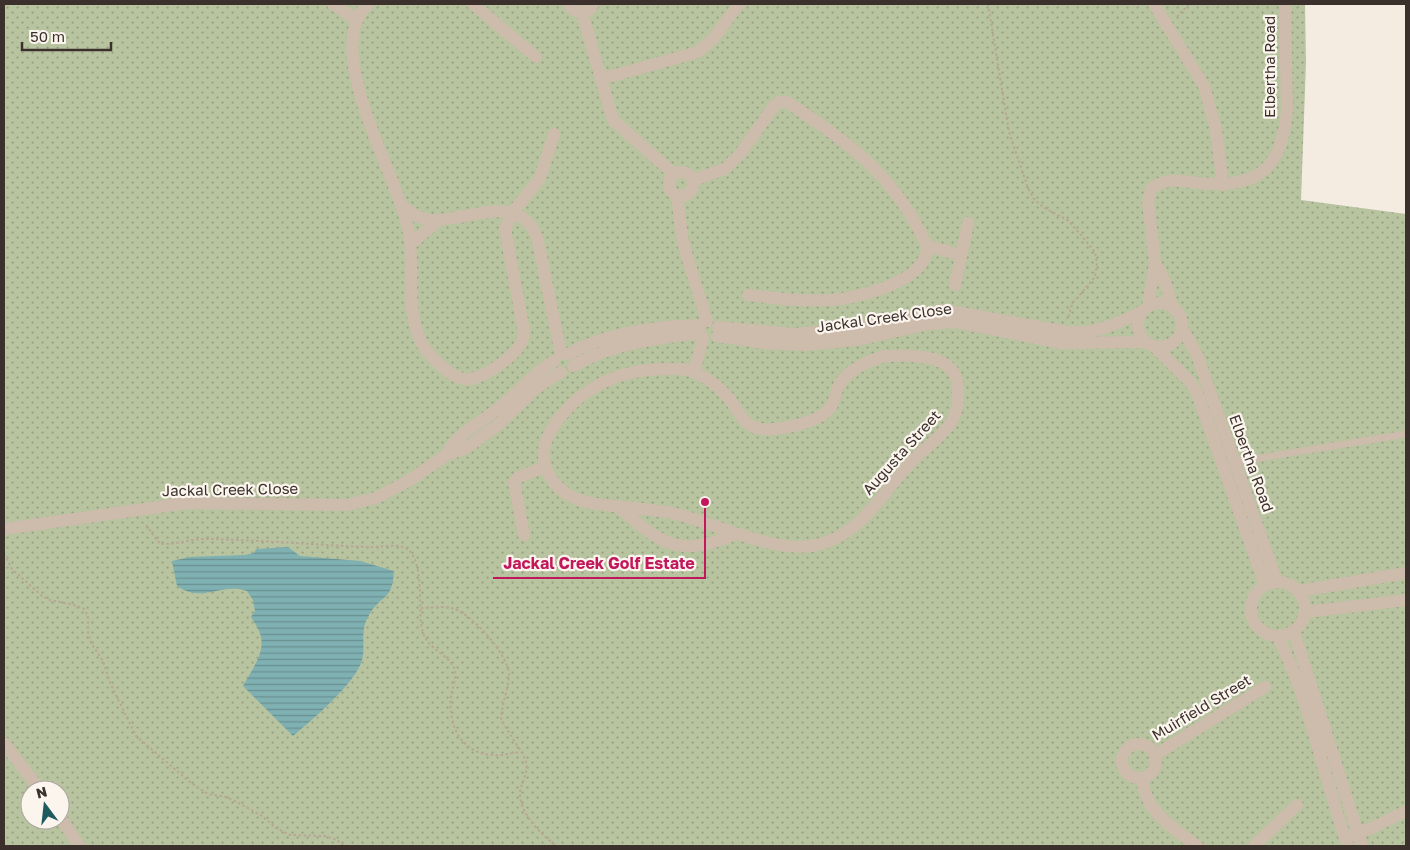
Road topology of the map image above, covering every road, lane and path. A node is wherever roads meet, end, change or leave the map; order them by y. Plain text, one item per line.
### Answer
1 (333, 4) edge
2 (473, 4) edge
3 (570, 4) edge
4 (593, 4) edge
5 (739, 4) edge
6 (988, 4) edge
7 (1154, 4) edge
8 (1189, 4) edge
9 (1285, 4) edge
10 (361, 9) edge
11 (582, 12) junction
12 (1167, 24) junction
13 (536, 57) dead end
14 (601, 79) junction
15 (554, 134) dead end
16 (674, 174) junction
17 (693, 180) junction
18 (1223, 185) junction
19 (677, 196) junction
20 (404, 208) junction
21 (512, 213) junction
22 (439, 220) junction
23 (968, 223) dead end
24 (411, 244) junction
25 (927, 246) junction
26 (961, 255) junction
27 (1155, 263) junction
28 (955, 285) dead end
29 (748, 295) dead end
30 (1173, 308) junction
31 (1145, 309) junction
32 (1182, 328) junction
33 (708, 330) junction
34 (1068, 332) junction
35 (1144, 342) junction
36 (1156, 348) junction
37 (563, 361) junction
38 (694, 372) junction
39 (1406, 434) edge
40 (1235, 462) junction
41 (545, 467) junction
42 (618, 507) junction
43 (146, 526) dead end
44 (4, 529) edge
45 (737, 534) junction
46 (524, 535) dead end
47 (4, 554) edge
48 (1406, 572) edge
49 (1271, 584) junction
50 (1299, 591) junction
51 (1406, 600) edge
52 (420, 608) junction
53 (1306, 612) junction
54 (1294, 632) junction
55 (1278, 637) junction
56 (1265, 687) dead end
57 (4, 743) edge
58 (520, 752) junction
59 (1155, 755) junction
60 (1142, 778) junction
61 (32, 780) edge
62 (1297, 805) dead end
63 (1406, 811) edge
64 (69, 830) edge
65 (1350, 839) edge
66 (79, 846) edge
67 (344, 846) edge
68 (557, 846) edge
69 (1197, 846) edge
70 (1254, 846) edge
71 (1362, 846) edge

1 - 10 street
2 - 13 street
3 - 11 street
4 - 11 street
5 - 14 street
6 - 34 path
7 - 12 street
8 - 12 path
9 - 18 street, Elbertha Road
10 - 20 street
11 - 14 street
12 - 18 street
14 - 16 street
15 - 21 street
16 - 17 street
16 - 19 street
17 - 19 street
17 - 25 street
18 - 27 street, Elbertha Road
19 - 33 street
20 - 22 street
20 - 24 street
21 - 22 street
21 - 24 street
21 - 37 street
22 - 24 street
23 - 26 street
25 - 26 street
25 - 29 street
26 - 28 street
27 - 30 street, Elbertha Road
27 - 31 street, Elbertha Road
30 - 31 street
30 - 32 street
31 - 34 street, Jackal Creek Close
31 - 35 street
32 - 36 street
32 - 40 street, Elbertha Road
33 - 34 street, Jackal Creek Close
33 - 35 street, Jackal Creek Close
33 - 37 street, Jackal Creek Close
33 - 38 street
35 - 36 street
36 - 49 street, Elbertha Road
37 - 44 street, Jackal Creek Close
38 - 41 street
38 - 45 street, Augusta Street
39 - 40 lane
40 - 49 street, Elbertha Road
41 - 42 street, Augusta Street
41 - 46 street
42 - 45 street, Augusta Street
42 - 45 street
43 - 52 path
47 - 67 path
48 - 50 street
49 - 50 street
49 - 55 street
50 - 53 street
51 - 53 street
52 - 58 path
52 - 58 path
53 - 54 street
54 - 55 street
54 - 65 street
55 - 65 street
56 - 59 street, Muirfield Street
57 - 61 street
58 - 68 path
59 - 60 street, Muirfield Street
59 - 60 street, Muirfield Street
60 - 69 street
62 - 70 street
63 - 65 street
64 - 66 street
65 - 71 street

